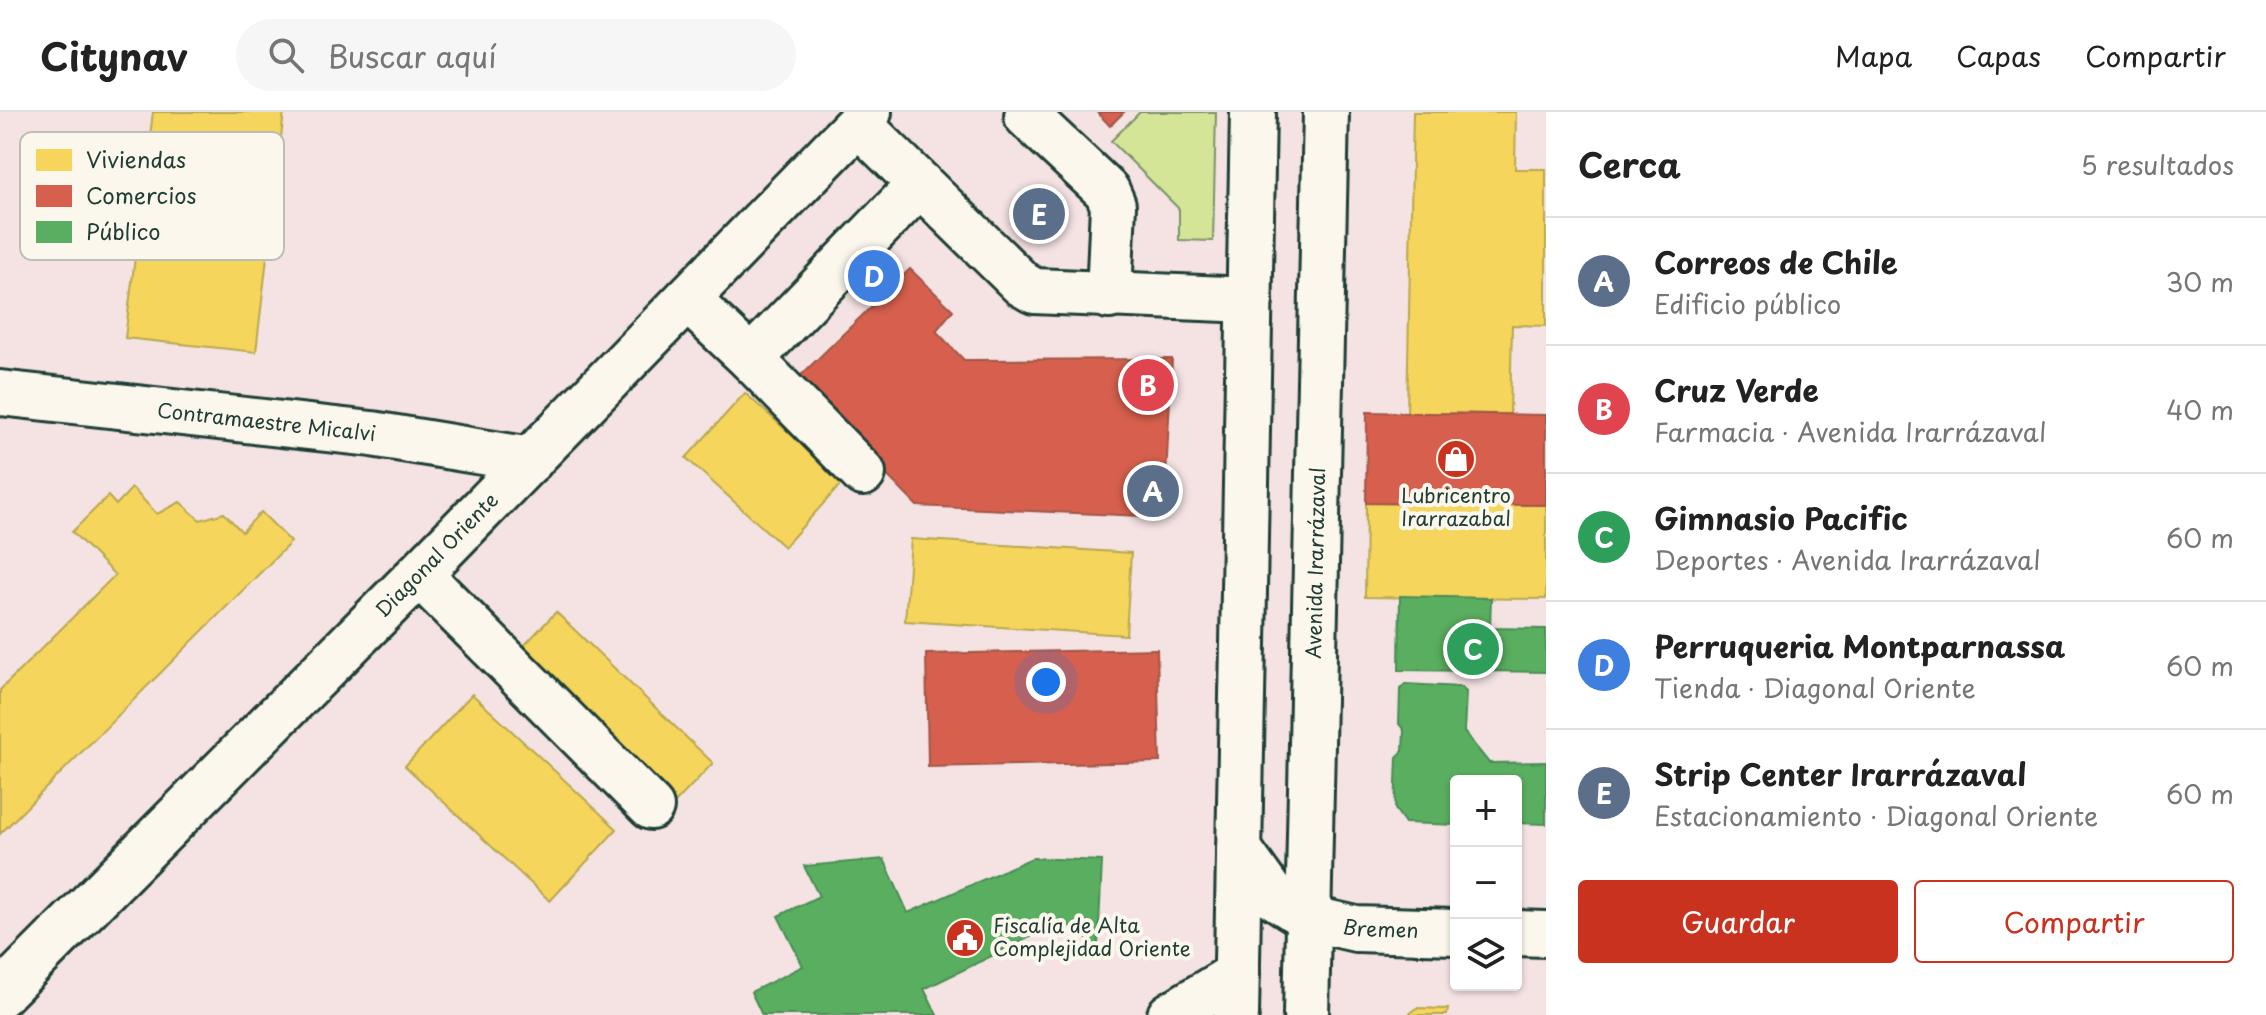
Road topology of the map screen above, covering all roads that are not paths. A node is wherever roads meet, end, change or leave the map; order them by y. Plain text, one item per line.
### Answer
1 (1253, 112) edge
2 (1326, 112) edge
3 (1027, 116) dead end
4 (864, 118) edge
5 (920, 184) junction
6 (1109, 296) junction
7 (687, 299) junction
8 (1250, 300) junction
9 (751, 359) junction
10 (0, 393) edge
11 (531, 460) junction
12 (863, 473) dead end
13 (419, 574) junction
14 (651, 807) dead end
15 (1239, 849) junction
16 (1308, 918) junction
17 (1450, 932) edge
18 (1522, 933) edge
19 (1546, 934) edge
20 (0, 995) edge
21 (1236, 995) edge
22 (1170, 1015) edge
23 (1306, 1015) edge

1 - 8 main road
2 - 16 main road, Avenida Irarrázaval
3 - 6 main road
4 - 5 main road
4 - 7 main road, Diagonal Oriente
5 - 6 main road
5 - 9 main road
6 - 8 main road
7 - 9 main road
7 - 11 main road, Diagonal Oriente
8 - 15 main road
9 - 12 main road
10 - 11 main road, Contramaestre Micalvi
11 - 13 main road, Diagonal Oriente
13 - 14 main road
13 - 20 main road, Diagonal Oriente
15 - 16 main road, Bremen
15 - 21 main road
16 - 17 main road, Bremen
16 - 23 main road, Avenida Irarrázaval
18 - 19 main road
21 - 22 main road

